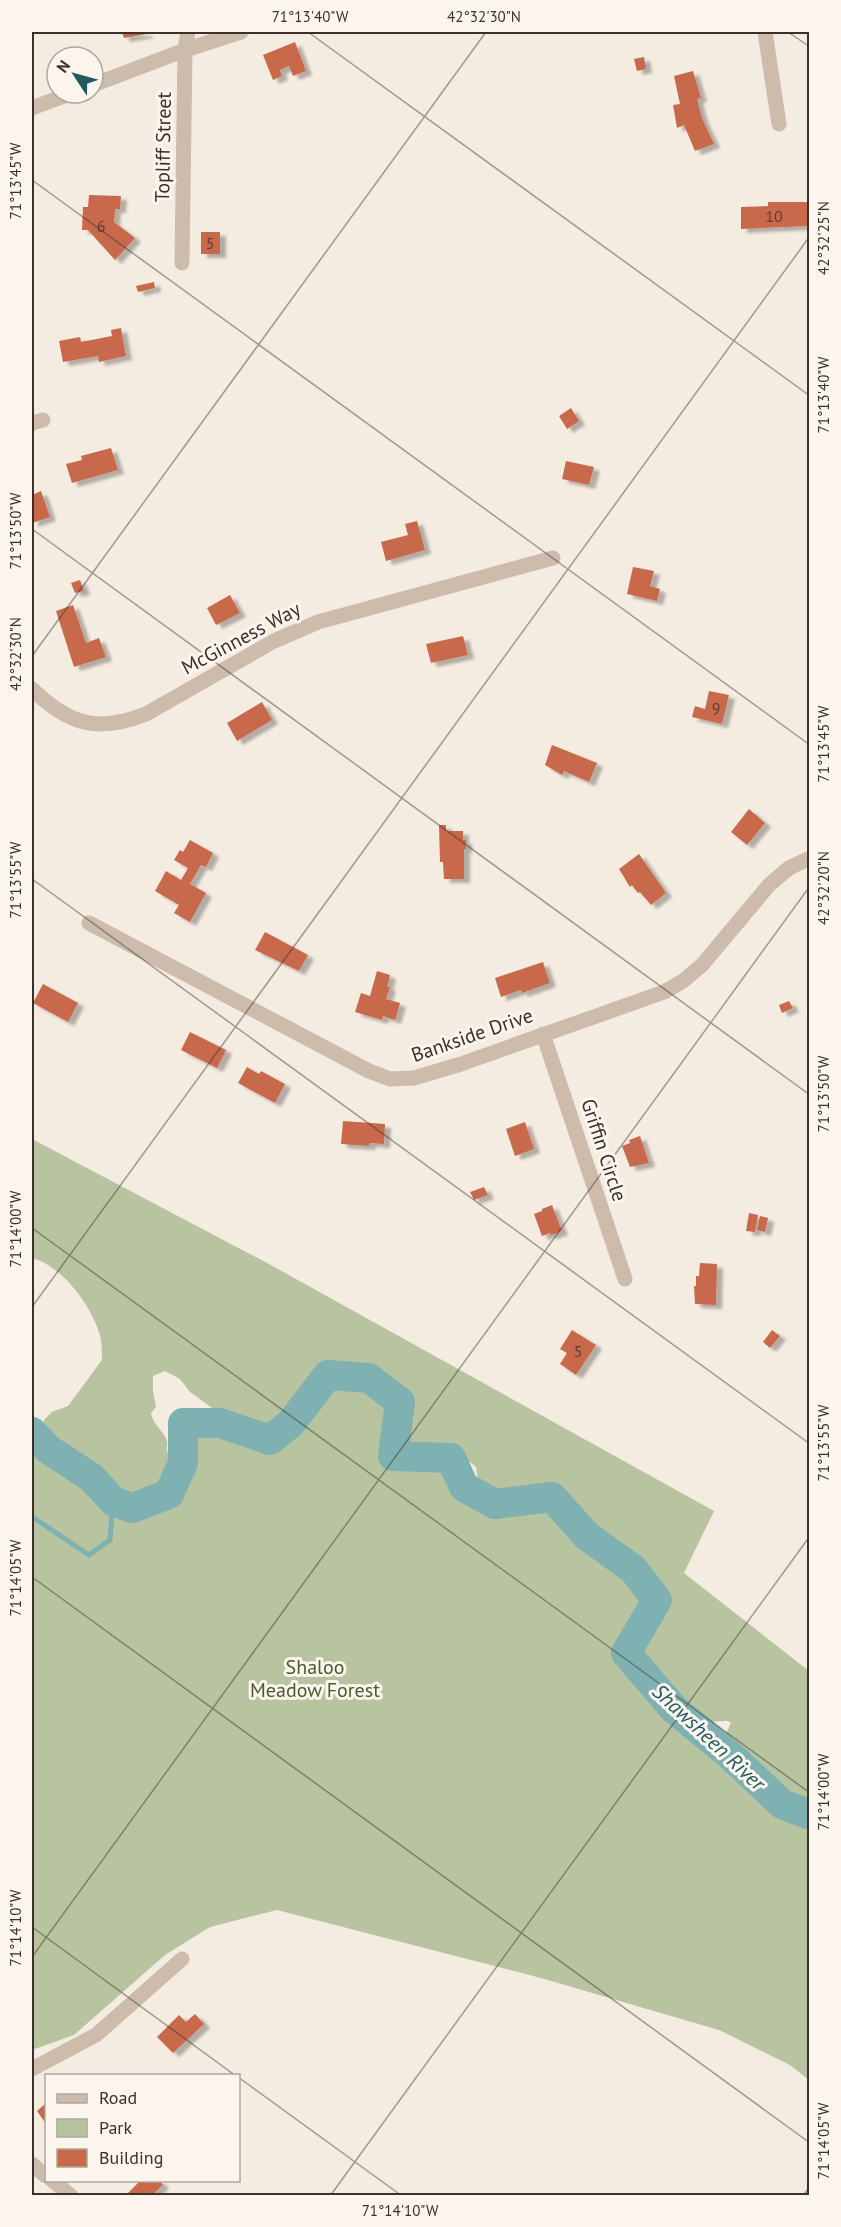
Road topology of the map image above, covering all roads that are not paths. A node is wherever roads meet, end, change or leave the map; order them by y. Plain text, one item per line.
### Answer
1 (188, 32) edge
2 (241, 32) edge
3 (765, 32) edge
4 (186, 50) junction
5 (105, 80) edge
6 (779, 124) dead end
7 (182, 263) dead end
8 (553, 558) dead end
9 (32, 689) edge
10 (810, 858) edge
11 (89, 923) dead end
12 (543, 1034) junction
13 (625, 1279) dead end
14 (182, 1959) dead end
15 (32, 2069) edge
16 (32, 2164) edge
17 (45, 2175) edge
18 (53, 2182) edge
19 (71, 2196) edge

1 - 4 street, Topliff Street
2 - 4 street
3 - 6 street
4 - 5 street
4 - 7 street, Topliff Street
8 - 9 street, McGinness Way
10 - 12 street, Bankside Drive
11 - 12 street, Bankside Drive
12 - 13 street, Griffin Circle
14 - 15 street
16 - 17 street
18 - 19 street

